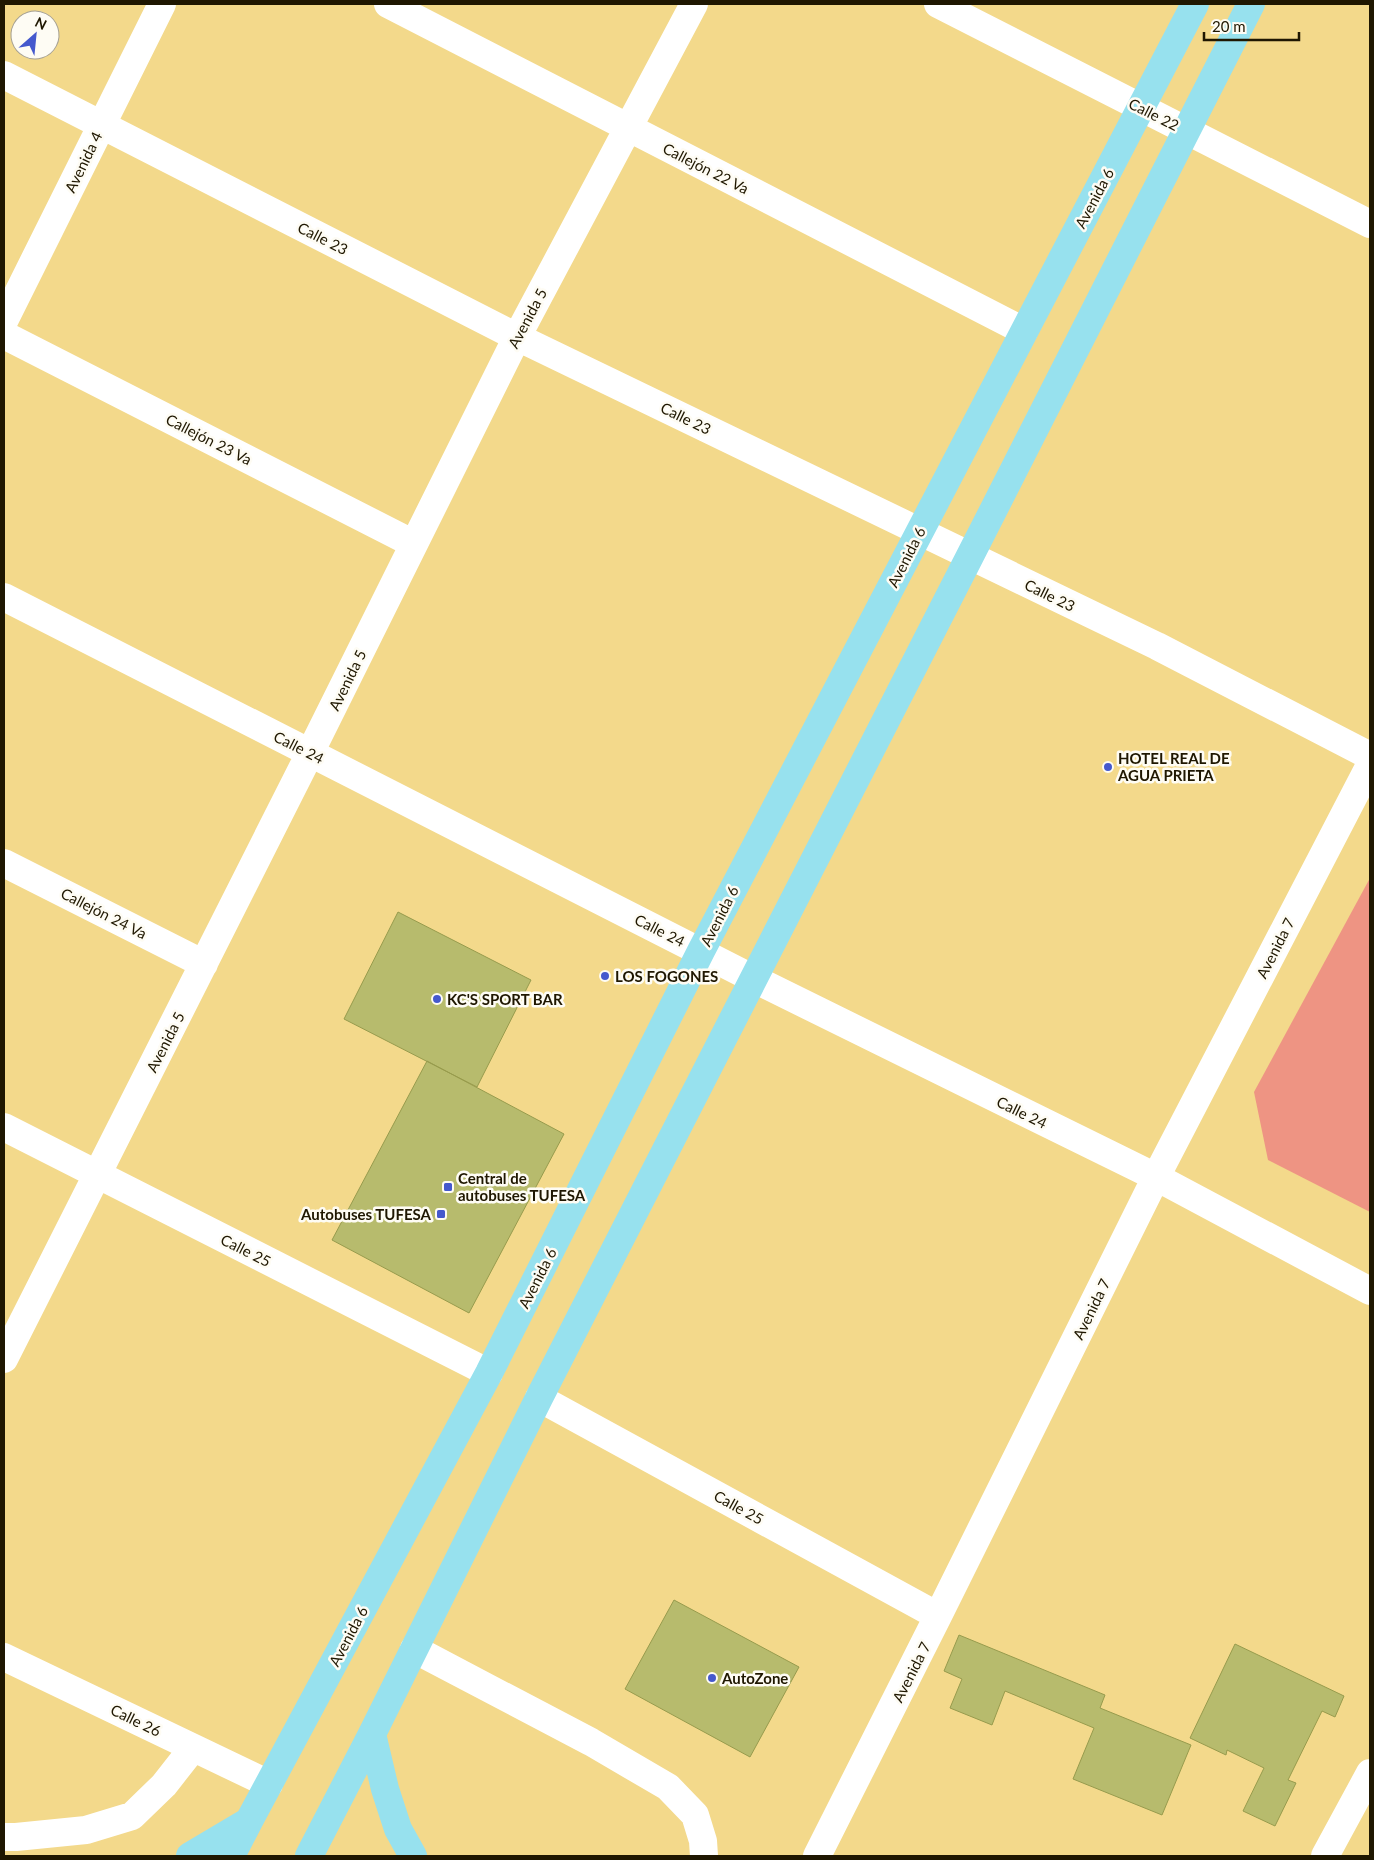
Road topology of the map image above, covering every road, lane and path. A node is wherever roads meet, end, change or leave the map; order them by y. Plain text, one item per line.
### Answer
1 (162, 4) edge
2 (388, 4) edge
3 (694, 4) edge
4 (938, 4) edge
5 (1195, 4) edge
6 (1251, 4) edge
7 (4, 75) edge
8 (1142, 108) junction
9 (101, 125) junction
10 (628, 128) junction
11 (1188, 131) junction
12 (1370, 224) edge
13 (4, 321) edge
14 (1024, 331) junction
15 (4, 335) edge
16 (517, 336) junction
17 (920, 530) junction
18 (414, 544) junction
19 (970, 556) junction
20 (4, 597) edge
21 (310, 753) junction
22 (1370, 756) edge
23 (1370, 765) edge
24 (4, 863) edge
25 (701, 951) junction
26 (204, 964) junction
27 (754, 979) junction
28 (4, 1127) edge
29 (98, 1175) junction
30 (1156, 1178) junction
31 (1370, 1291) edge
32 (4, 1359) edge
33 (489, 1373) junction
34 (539, 1398) junction
35 (938, 1616) junction
36 (414, 1649) junction
37 (4, 1656) edge
38 (372, 1734) junction
39 (193, 1748) junction
40 (1370, 1773) edge
41 (269, 1784) junction
42 (249, 1820) junction
43 (4, 1837) edge
44 (190, 1856) edge
45 (231, 1856) edge
46 (309, 1856) edge
47 (413, 1856) edge
48 (704, 1856) edge
49 (817, 1856) edge
50 (1325, 1856) edge

1 - 9 street, Avenida 4
2 - 10 street, Callejón 22 Va
3 - 10 street, Avenida 5
4 - 8 street, Calle 22
5 - 8 main road, Avenida 6
6 - 11 main road
7 - 9 street, Calle 23
8 - 11 street, Calle 22
8 - 14 main road, Avenida 6
9 - 13 street, Avenida 4
9 - 16 street, Calle 23
10 - 14 street, Callejón 22 Va
10 - 16 street, Avenida 5
11 - 12 street, Calle 22
11 - 19 main road
14 - 17 main road, Avenida 6
15 - 18 street, Callejón 23 Va
16 - 17 street, Calle 23
16 - 18 street, Avenida 5
17 - 19 street, Calle 23
17 - 25 main road, Avenida 6
18 - 21 street, Avenida 5
19 - 22 street, Calle 23
19 - 27 main road
20 - 21 street, Calle 24
21 - 25 street, Calle 24
21 - 26 street, Avenida 5
23 - 30 street, Avenida 7
24 - 26 street, Callejón 24 Va
25 - 27 street, Calle 24
25 - 33 main road, Avenida 6
26 - 29 street, Avenida 5
27 - 30 street, Calle 24
27 - 34 main road
28 - 29 street, Calle 25
29 - 32 street, Avenida 5
29 - 33 street, Calle 25
30 - 31 street, Calle 24
30 - 35 street, Avenida 7
33 - 41 main road, Avenida 6
34 - 35 street, Calle 25
34 - 36 main road
35 - 49 street, Avenida 7
36 - 38 main road
36 - 48 street
37 - 39 street, Calle 26
38 - 46 main road
38 - 47 main road
39 - 41 street, Calle 26
39 - 43 street
40 - 50 street
41 - 42 main road, Avenida 6
42 - 44 main road
42 - 45 main road, Avenida 6

